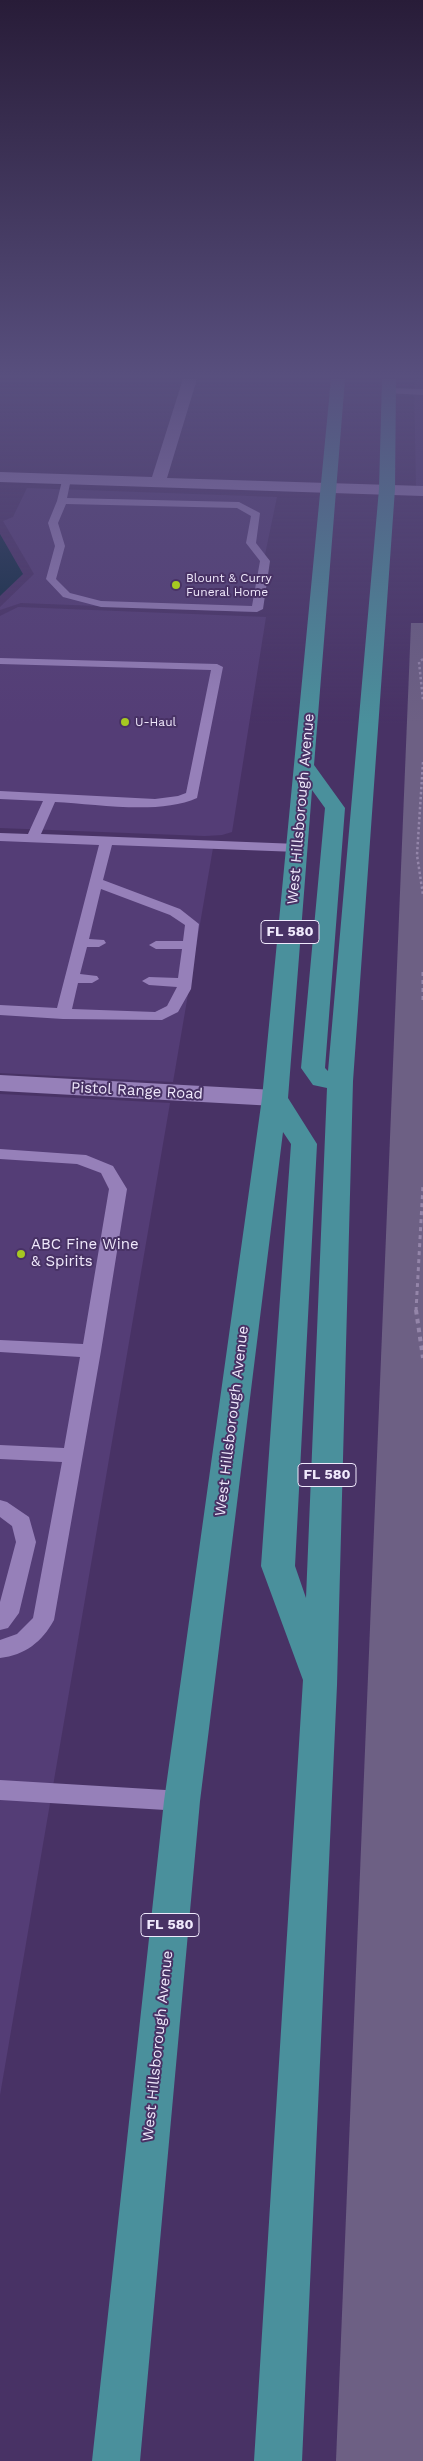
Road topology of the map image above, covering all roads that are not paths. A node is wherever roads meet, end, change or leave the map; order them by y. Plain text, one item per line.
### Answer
1 (63, 494) edge
2 (327, 494) edge
3 (387, 494) edge
4 (62, 501) junction
5 (0, 661) edge
6 (305, 766) junction
7 (0, 795) edge
8 (51, 797) junction
9 (0, 837) edge
10 (33, 838) junction
11 (106, 842) junction
12 (298, 848) junction
13 (96, 882) junction
14 (81, 943) junction
15 (99, 943) dead end
16 (156, 945) dead end
17 (189, 945) junction
18 (73, 978) junction
19 (92, 979) dead end
20 (149, 981) dead end
21 (185, 983) junction
22 (0, 1010) edge
23 (64, 1014) junction
24 (340, 1081) junction
25 (0, 1083) edge
26 (274, 1098) junction
27 (0, 1154) edge
28 (0, 1346) edge
29 (92, 1351) junction
30 (0, 1452) edge
31 (73, 1456) junction
32 (0, 1507) edge
33 (0, 1622) edge
34 (0, 1649) edge
35 (320, 1685) junction
36 (0, 1790) edge
37 (182, 1801) junction
38 (116, 2461) edge
39 (278, 2461) edge

1 - 4 lane
2 - 6 main road, West Hillsborough Avenue / FL 580
3 - 24 main road, FL 580
4 - 4 lane
5 - 8 lane
6 - 12 main road, West Hillsborough Avenue / FL 580
6 - 24 main road
7 - 8 lane
8 - 10 lane
9 - 10 lane
10 - 11 lane
11 - 12 lane
11 - 13 lane
12 - 26 main road, West Hillsborough Avenue / FL 580
13 - 14 lane
13 - 17 lane
14 - 15 lane
14 - 18 lane
16 - 17 lane
17 - 21 lane
18 - 19 lane
18 - 23 lane
20 - 21 lane
21 - 23 lane
22 - 23 lane
24 - 35 main road, FL 580
25 - 26 street, Pistol Range Road
26 - 35 main road
26 - 37 main road, West Hillsborough Avenue / FL 580
27 - 29 lane
28 - 29 lane
29 - 31 lane
30 - 31 lane
31 - 34 lane
32 - 33 lane
35 - 39 main road, FL 580
36 - 37 lane
37 - 38 main road, West Hillsborough Avenue / FL 580

